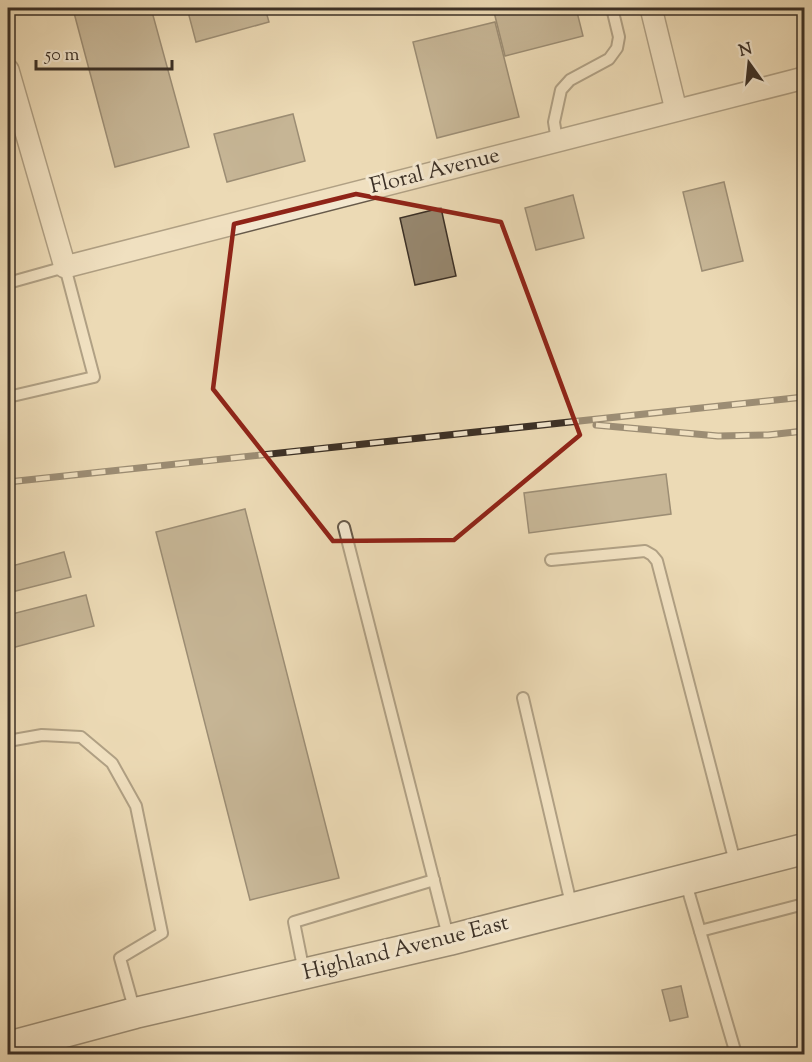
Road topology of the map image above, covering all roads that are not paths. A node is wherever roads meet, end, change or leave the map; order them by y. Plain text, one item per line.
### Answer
1 (612, 8) edge
2 (651, 8) edge
3 (8, 70) edge
4 (804, 78) edge
5 (676, 110) junction
6 (557, 141) junction
7 (64, 267) junction
8 (8, 282) edge
9 (8, 397) edge
10 (344, 527) dead end
11 (551, 560) dead end
12 (523, 698) dead end
13 (8, 741) edge
14 (804, 849) edge
15 (736, 866) junction
16 (685, 879) junction
17 (434, 880) junction
18 (804, 904) edge
19 (572, 908) junction
20 (700, 931) junction
21 (449, 940) junction
22 (304, 974) junction
23 (135, 1013) junction
24 (8, 1047) edge
25 (736, 1054) edge

1 - 6 lane
2 - 5 street
3 - 7 street
4 - 5 street, Floral Avenue
5 - 6 street, Floral Avenue
6 - 7 street, Floral Avenue
7 - 8 lane
7 - 9 lane
10 - 17 lane
11 - 15 lane
12 - 19 lane
13 - 23 lane
14 - 15 street, Highland Avenue East
15 - 16 street, Highland Avenue East
16 - 19 street, Highland Avenue East
16 - 20 lane
17 - 21 lane
17 - 22 lane
18 - 20 lane
19 - 21 street, Highland Avenue East
20 - 25 lane
21 - 22 street, Highland Avenue East
22 - 23 street, Highland Avenue East
23 - 24 street, Highland Avenue East

